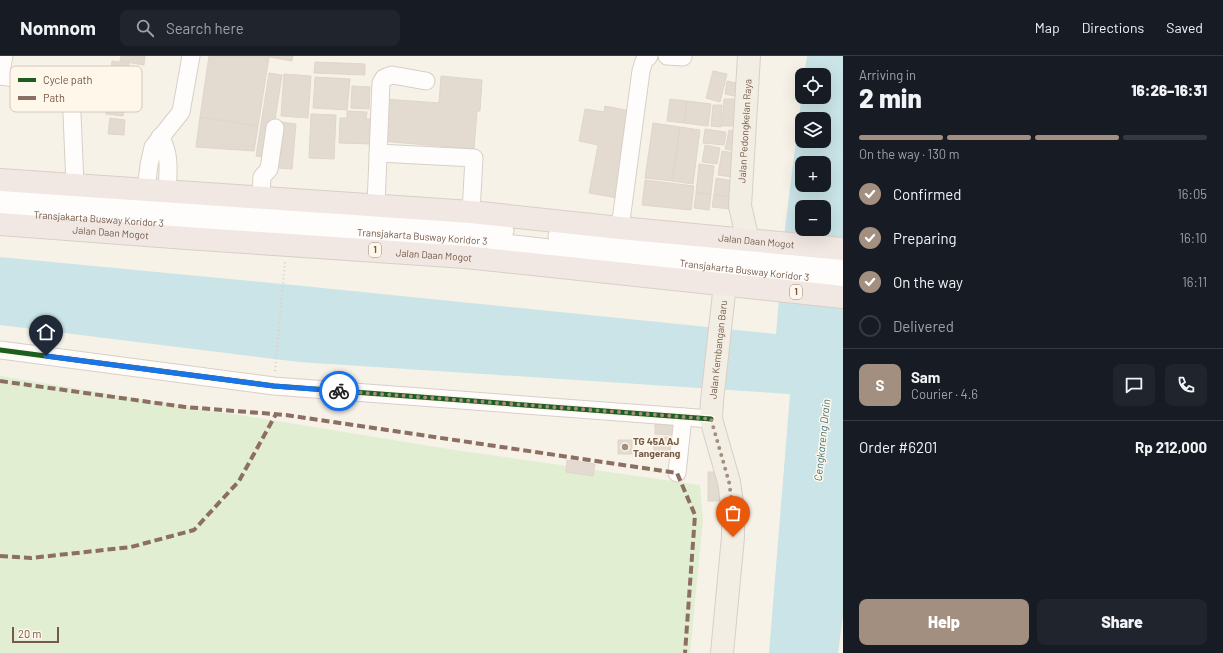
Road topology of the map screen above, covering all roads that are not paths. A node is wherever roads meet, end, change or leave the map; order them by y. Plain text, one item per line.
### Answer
1 (4, 56) edge
2 (191, 56) edge
3 (649, 56) edge
4 (749, 56) edge
5 (0, 76) edge
6 (10, 77) edge
7 (426, 81) dead end
8 (72, 112) edge
9 (275, 128) dead end
10 (378, 153) junction
11 (0, 180) edge
12 (75, 185) junction
13 (156, 191) junction
14 (0, 196) edge
15 (268, 198) junction
16 (376, 205) junction
17 (740, 206) junction
18 (0, 212) edge
19 (471, 212) junction
20 (0, 224) edge
21 (620, 228) junction
22 (726, 238) junction
23 (750, 240) junction
24 (843, 248) edge
25 (843, 266) edge
26 (777, 267) junction
27 (843, 281) edge
28 (725, 284) junction
29 (843, 297) edge
30 (0, 350) edge
31 (711, 410) junction
32 (683, 417) junction
33 (677, 473) dead end
34 (722, 653) edge

1 - 5 street
2 - 13 street
3 - 21 street
4 - 17 main road, Jalan Pedongkelan Raya
5 - 6 street
7 - 10 street
8 - 12 street
9 - 15 street
10 - 16 street
10 - 19 street
11 - 12 highway, Jalan Daan Mogot
12 - 13 highway, Jalan Daan Mogot
13 - 15 highway, Jalan Daan Mogot
14 - 26 street, Transjakarta Busway Koridor 3
15 - 16 highway, Jalan Daan Mogot
16 - 19 highway, Jalan Daan Mogot
17 - 22 main road, Jalan Pedongkelan Raya
17 - 23 main road, Jalan Pedongkelan Raya
18 - 26 street, Transjakarta Busway Koridor 3
19 - 21 highway, Jalan Daan Mogot
20 - 28 highway, Jalan Daan Mogot / 1
21 - 22 highway, Jalan Daan Mogot
22 - 23 highway, Jalan Daan Mogot
23 - 24 highway, Jalan Daan Mogot
25 - 26 street, Transjakarta Busway Koridor 3
26 - 27 street, Transjakarta Busway Koridor 3
28 - 29 highway, Jalan Daan Mogot / 1
28 - 31 main road, Jalan Kembangan Baru
30 - 32 street
31 - 32 street
31 - 34 main road, Jalan Kembangan Baru
32 - 33 street

